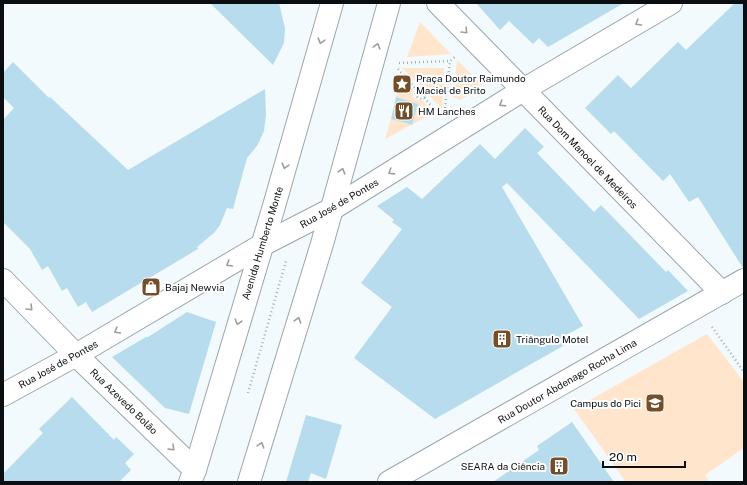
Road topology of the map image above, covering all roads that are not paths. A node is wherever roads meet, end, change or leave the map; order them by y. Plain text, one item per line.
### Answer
1 (332, 3) edge
2 (389, 3) edge
3 (438, 3) edge
4 (671, 3) edge
5 (523, 90) junction
6 (332, 209) junction
7 (262, 245) junction
8 (3, 280) edge
9 (744, 280) edge
10 (722, 293) junction
11 (76, 355) junction
12 (3, 395) edge
13 (193, 476) edge
14 (249, 482) edge
15 (389, 482) edge

1 -> 7 street, Avenida Humberto Monte
6 -> 2 street
3 -> 5 street, Rua Dom Manoel de Medeiros
4 -> 5 street, Rua José de Pontes
5 -> 6 street, Rua José de Pontes
5 - 10 street, Rua Dom Manoel de Medeiros
6 - 7 street, Rua José de Pontes
14 -> 6 street
7 -> 11 street, Rua José de Pontes
7 -> 13 street, Avenida Humberto Monte
8 -> 11 street, Rua Azevedo Bolão
9 - 10 street, Rua Doutor Abdenago Rocha Lima
10 - 15 street, Rua Doutor Abdenago Rocha Lima
11 - 12 street, Rua José de Pontes
11 -> 13 street, Rua Azevedo Bolão

